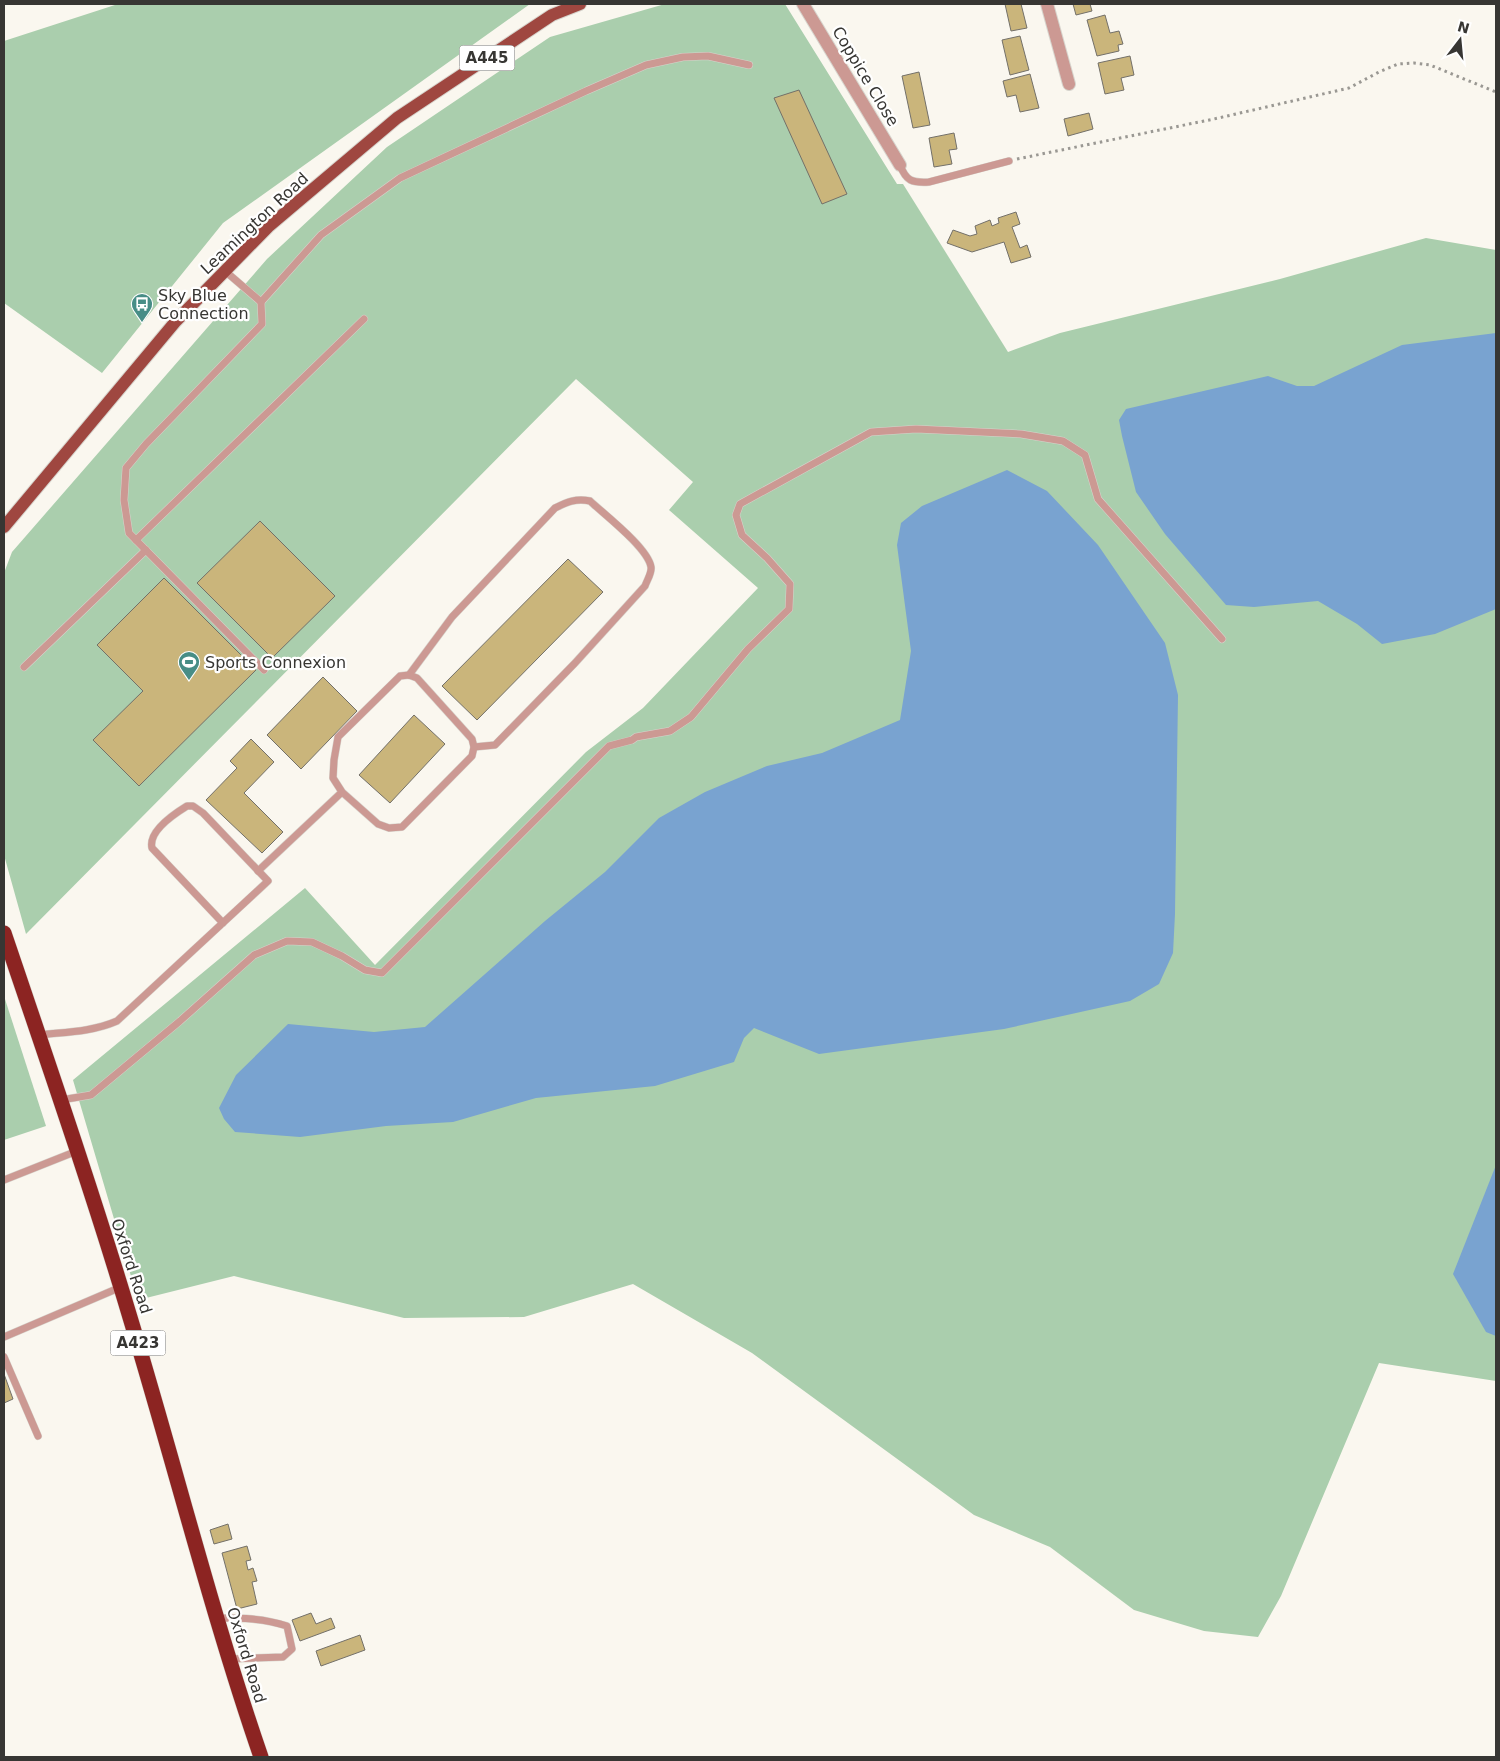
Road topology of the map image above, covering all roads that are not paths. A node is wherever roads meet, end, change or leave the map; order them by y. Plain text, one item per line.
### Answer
1 (580, 4) edge
2 (804, 4) edge
3 (1047, 4) edge
4 (748, 65) dead end
5 (1069, 84) dead end
6 (1009, 161) road end
7 (900, 164) joint
8 (225, 271) junction
9 (262, 302) junction
10 (364, 319) dead end
11 (4, 527) edge
12 (136, 540) junction
13 (146, 550) junction
14 (1222, 639) dead end
15 (24, 667) dead end
16 (264, 670) dead end
17 (409, 675) junction
18 (474, 748) junction
19 (342, 792) junction
20 (258, 871) junction
21 (223, 923) junction
22 (4, 933) edge
23 (38, 1035) junction
24 (61, 1100) junction
25 (77, 1151) junction
26 (4, 1180) edge
27 (120, 1287) junction
28 (4, 1337) edge
29 (4, 1357) edge
30 (38, 1436) dead end
31 (217, 1618) junction
32 (230, 1659) junction
33 (261, 1757) edge

1 - 8 main road, Leamington Road / A445
2 - 7 street, Coppice Close
3 - 5 street
4 - 9 lane
6 - 7 lane
8 - 9 lane
8 - 11 main road, Leamington Road / A445
9 - 12 lane
10 - 12 lane
12 - 13 lane
13 - 15 lane
13 - 16 lane
14 - 24 lane
17 - 18 lane
17 - 18 lane
17 - 19 lane
18 - 19 lane
19 - 20 lane
20 - 21 lane
20 - 21 lane
21 - 23 lane
22 - 23 highway, Oxford Road / A423
23 - 24 highway, Oxford Road / A423
24 - 25 highway, Oxford Road / A423
25 - 26 lane
25 - 27 highway, Oxford Road / A423
27 - 28 lane
27 - 31 highway, Oxford Road / A423
29 - 30 lane
31 - 32 highway, Oxford Road / A423
31 - 32 lane
32 - 33 highway, Oxford Road / A423

